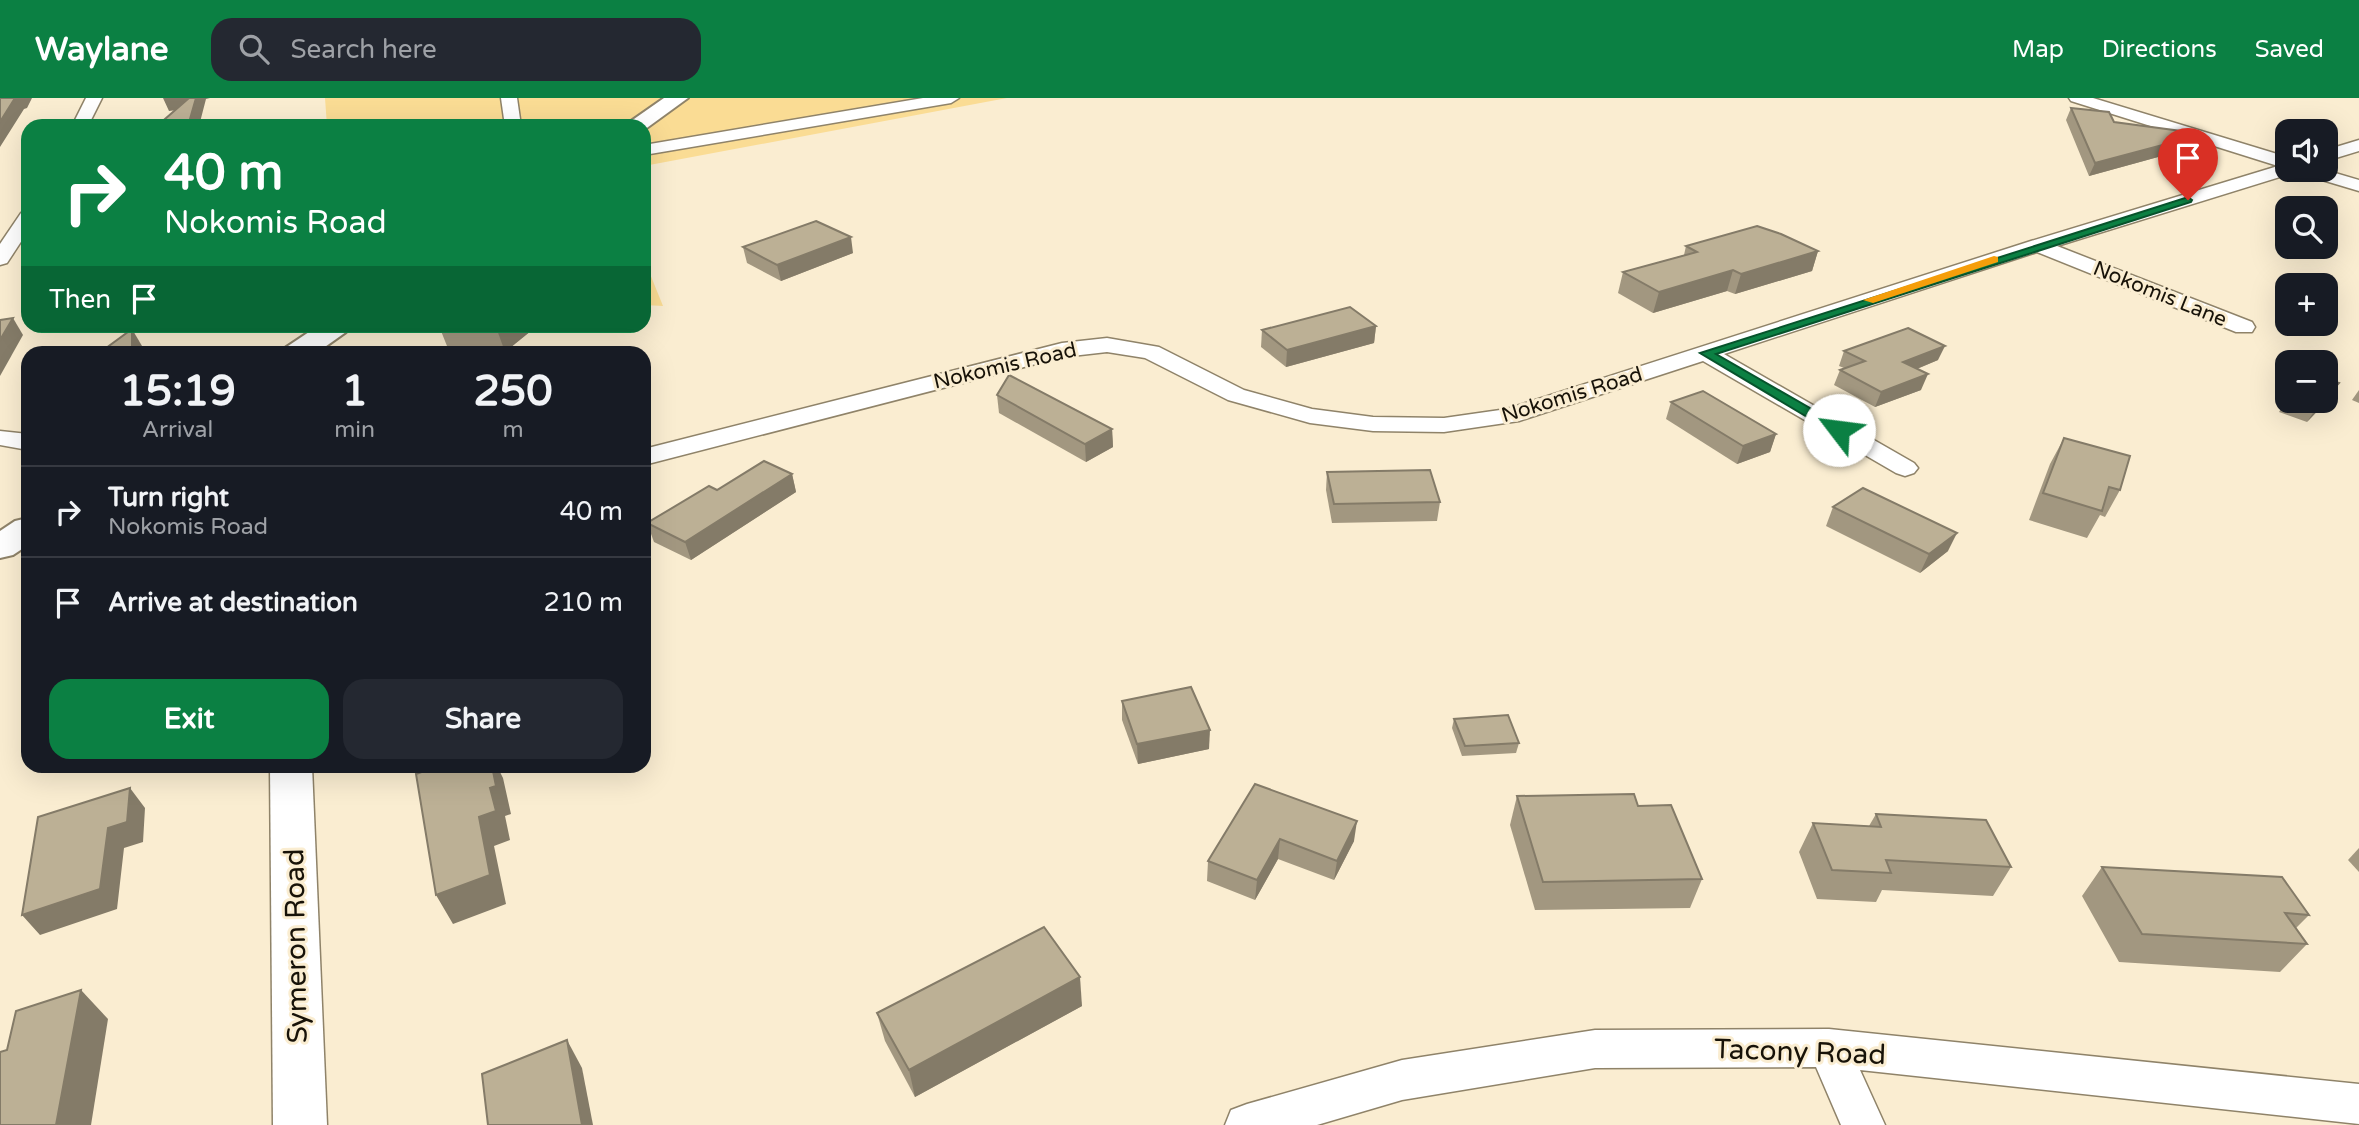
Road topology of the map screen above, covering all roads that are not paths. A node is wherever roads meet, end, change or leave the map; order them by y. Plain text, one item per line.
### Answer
1 (94, 98) edge
2 (509, 98) edge
3 (678, 98) edge
4 (951, 98) edge
5 (2077, 98) edge
6 (83, 119) edge
7 (512, 119) edge
8 (646, 119) edge
9 (2359, 145) edge
10 (651, 149) edge
11 (2338, 152) edge
12 (2275, 159) edge
13 (2275, 173) edge
14 (2338, 179) edge
15 (2359, 186) edge
16 (21, 228) edge
17 (2038, 245) junction
18 (0, 259) edge
19 (2244, 327) dead end
20 (326, 333) edge
21 (307, 346) edge
22 (1706, 353) junction
23 (0, 438) edge
24 (21, 441) edge
25 (651, 455) edge
26 (1905, 468) dead end
27 (21, 534) edge
28 (0, 547) edge
29 (291, 773) edge
30 (1829, 1048) junction
31 (2359, 1104) edge
32 (300, 1125) edge
33 (1247, 1125) edge
34 (1863, 1125) edge

1 - 6 street
2 - 7 street
3 - 8 main road
4 - 10 street
5 - 12 street
9 - 11 street
13 - 17 street, Nokomis Road
14 - 15 street
16 - 18 street
17 - 19 street, Nokomis Lane
17 - 22 street, Nokomis Road
20 - 21 main road
22 - 25 street, Nokomis Road
22 - 26 street
23 - 24 street
27 - 28 main road
29 - 32 street, Symeron Road
30 - 31 street, Tacony Road
30 - 33 street, Tacony Road
30 - 34 street

